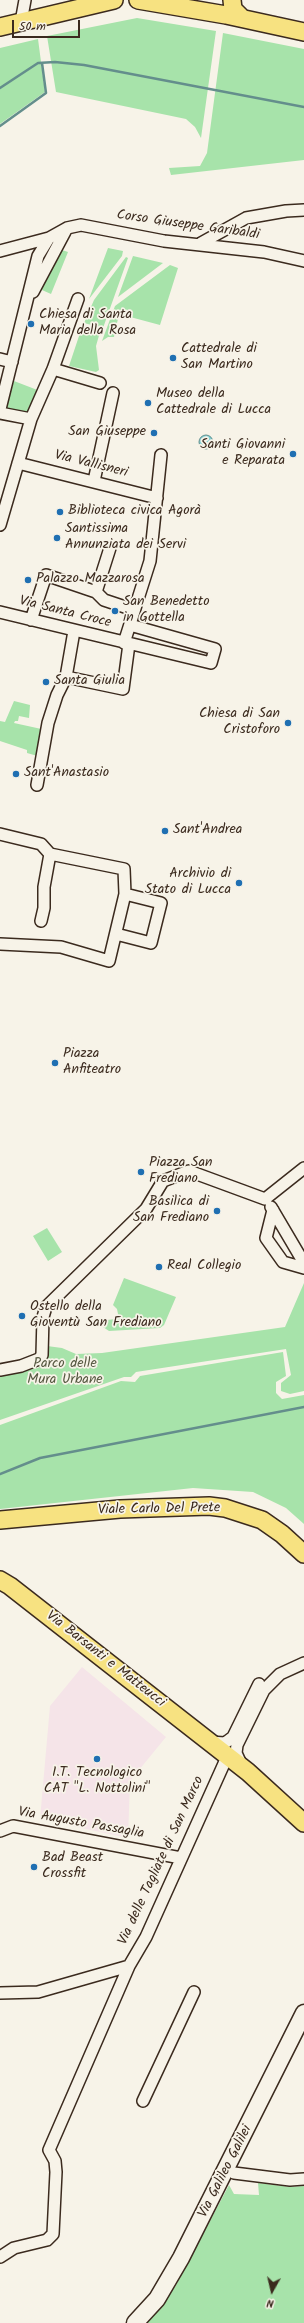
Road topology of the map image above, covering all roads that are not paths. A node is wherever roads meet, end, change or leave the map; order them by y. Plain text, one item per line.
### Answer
1 (25, 0) edge
2 (110, 0) edge
3 (138, 0) edge
4 (186, 0) edge
5 (231, 8) edge
6 (21, 22) junction
7 (0, 27) edge
8 (304, 32) edge
9 (304, 210) edge
10 (67, 228) junction
11 (49, 238) junction
12 (201, 243) junction
13 (0, 251) edge
14 (304, 261) edge
15 (78, 299) dead end
16 (27, 302) junction
17 (0, 359) edge
18 (12, 362) junction
19 (53, 369) junction
20 (100, 382) dead end
21 (113, 393) dead end
22 (0, 409) edge
23 (0, 413) edge
24 (31, 419) junction
25 (161, 455) dead end
26 (18, 463) junction
27 (94, 481) junction
28 (157, 498) junction
29 (0, 525) edge
30 (110, 548) dead end
31 (96, 592) junction
32 (134, 610) junction
33 (0, 612) edge
34 (31, 620) junction
35 (130, 625) junction
36 (74, 631) junction
37 (126, 643) junction
38 (66, 677) junction
39 (37, 785) dead end
40 (0, 834) edge
41 (50, 854) junction
42 (125, 894) junction
43 (41, 921) dead end
44 (116, 934) junction
45 (0, 944) edge
46 (304, 1168) edge
47 (265, 1199) junction
48 (273, 1210) junction
49 (304, 1263) edge
50 (304, 1268) edge
51 (0, 1370) edge
52 (0, 1520) edge
53 (304, 1554) edge
54 (0, 1580) edge
55 (304, 1656) edge
56 (304, 1663) edge
57 (209, 1742) junction
58 (227, 1757) junction
59 (248, 1772) junction
60 (304, 1823) edge
61 (0, 1831) edge
62 (181, 1858) junction
63 (129, 1966) junction
64 (194, 1992) dead end
65 (0, 1993) edge
66 (304, 2013) edge
67 (143, 2101) dead end
68 (232, 2169) junction
69 (304, 2179) edge
70 (0, 2257) edge
71 (135, 2323) edge

1 - 6 street
2 - 6 main road
3 - 5 main road
4 - 5 main road
5 - 8 main road
6 - 7 main road
9 - 12 street
10 - 11 street
10 - 12 street, Corso Giuseppe Garibaldi
10 - 16 street
11 - 13 street
11 - 16 street
12 - 14 street, Corso Giuseppe Garibaldi
15 - 19 street
16 - 18 street
17 - 18 street
18 - 22 street
19 - 20 street
19 - 24 street
21 - 27 street
23 - 24 street
24 - 26 street
25 - 28 street
26 - 27 street, Via Vallisneri
26 - 29 street
27 - 28 street, Via Vallisneri
28 - 32 street
30 - 31 street
31 - 32 street
31 - 34 street
32 - 35 street
33 - 34 street, Via Santa Croce
34 - 36 street, Via Santa Croce
35 - 37 street
35 - 37 street, Via Santa Croce
36 - 37 street, Via Santa Croce
36 - 38 street
37 - 38 street
38 - 39 street
40 - 41 street
41 - 42 street
41 - 43 street
42 - 44 street
42 - 44 street
44 - 45 street
46 - 47 street
47 - 48 street
47 - 51 street
48 - 49 street
48 - 50 street
52 - 53 main road, Viale Carlo Del Prete
54 - 57 main road, Via Barsanti e Matteucci
55 - 57 street
56 - 59 street, Via Barsanti e Matteucci
57 - 58 main road, Via Barsanti e Matteucci
58 - 59 main road, Via Barsanti e Matteucci
58 - 62 street, Via delle Tagliate di San Marco
59 - 60 main road, Via Barsanti e Matteucci
61 - 62 street, Via Augusto Passaglia
62 - 63 street, Via delle Tagliate di San Marco
63 - 65 street, Via delle Tagliate di San Marco
63 - 70 street
64 - 67 street
66 - 68 main road, Via Galileo Galilei
68 - 69 street
68 - 71 main road, Via Galileo Galilei

